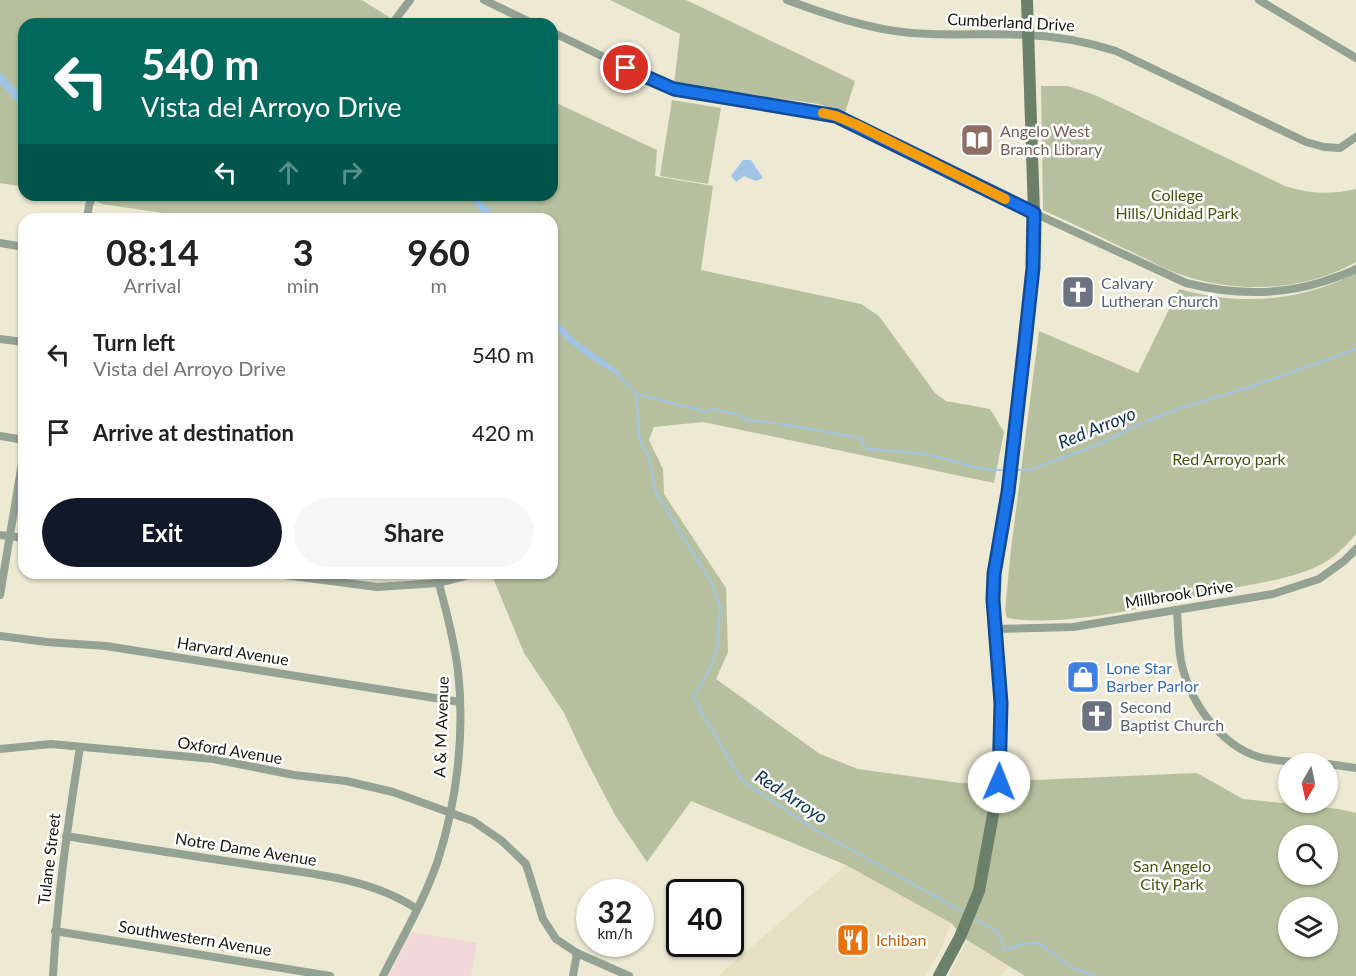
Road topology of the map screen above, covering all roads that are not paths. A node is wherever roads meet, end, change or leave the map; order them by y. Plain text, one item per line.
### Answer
1 (410, 0) edge
2 (484, 0) edge
3 (787, 0) edge
4 (1027, 0) edge
5 (1258, 0) edge
6 (396, 18) edge
7 (522, 18) edge
8 (558, 35) edge
9 (1028, 35) junction
10 (1356, 58) edge
11 (1356, 137) edge
12 (1034, 213) junction
13 (0, 243) edge
14 (18, 246) edge
15 (1356, 269) edge
16 (0, 339) edge
17 (18, 341) edge
18 (0, 436) edge
19 (18, 439) edge
20 (18, 476) edge
21 (4, 535) edge
22 (1356, 549) edge
23 (339, 579) edge
24 (438, 579) edge
25 (454, 579) edge
26 (439, 583) junction
27 (0, 595) edge
28 (1176, 610) junction
29 (994, 629) junction
30 (0, 636) edge
31 (460, 702) junction
32 (80, 747) junction
33 (0, 749) edge
34 (1278, 759) edge
35 (1338, 765) edge
36 (1356, 768) edge
37 (450, 813) junction
38 (66, 836) junction
39 (417, 909) junction
40 (55, 931) junction
41 (576, 952) edge
42 (576, 957) edge
43 (586, 957) edge
44 (53, 976) edge
45 (330, 976) edge
46 (383, 976) edge
47 (573, 976) edge
48 (629, 976) edge
49 (939, 976) edge

1 - 6 street
2 - 7 street
3 - 9 street, Cumberland Drive
4 - 9 street
5 - 10 street
8 - 12 street
9 - 11 street, Cumberland Drive
9 - 12 street
12 - 15 street
12 - 29 street
13 - 14 street
16 - 17 street
18 - 19 street
20 - 21 street
21 - 27 street
22 - 28 street, Millbrook Drive
23 - 26 street
24 - 26 street, A & M Avenue
25 - 26 street
26 - 31 street, A & M Avenue
28 - 29 street, Millbrook Drive
28 - 34 street
29 - 49 street
30 - 31 street, Harvard Avenue
31 - 37 street, A & M Avenue
32 - 33 street, Oxford Avenue
32 - 37 street, Oxford Avenue
32 - 38 street, Tulane Street
35 - 36 street
37 - 39 street, A & M Avenue
37 - 41 street, Oxford Avenue
38 - 39 street, Notre Dame Avenue
38 - 40 street, Tulane Street
39 - 46 street, A & M Avenue
40 - 44 street, Tulane Street
40 - 45 street, Southwestern Avenue
42 - 47 street
43 - 48 street, Oxford Avenue

